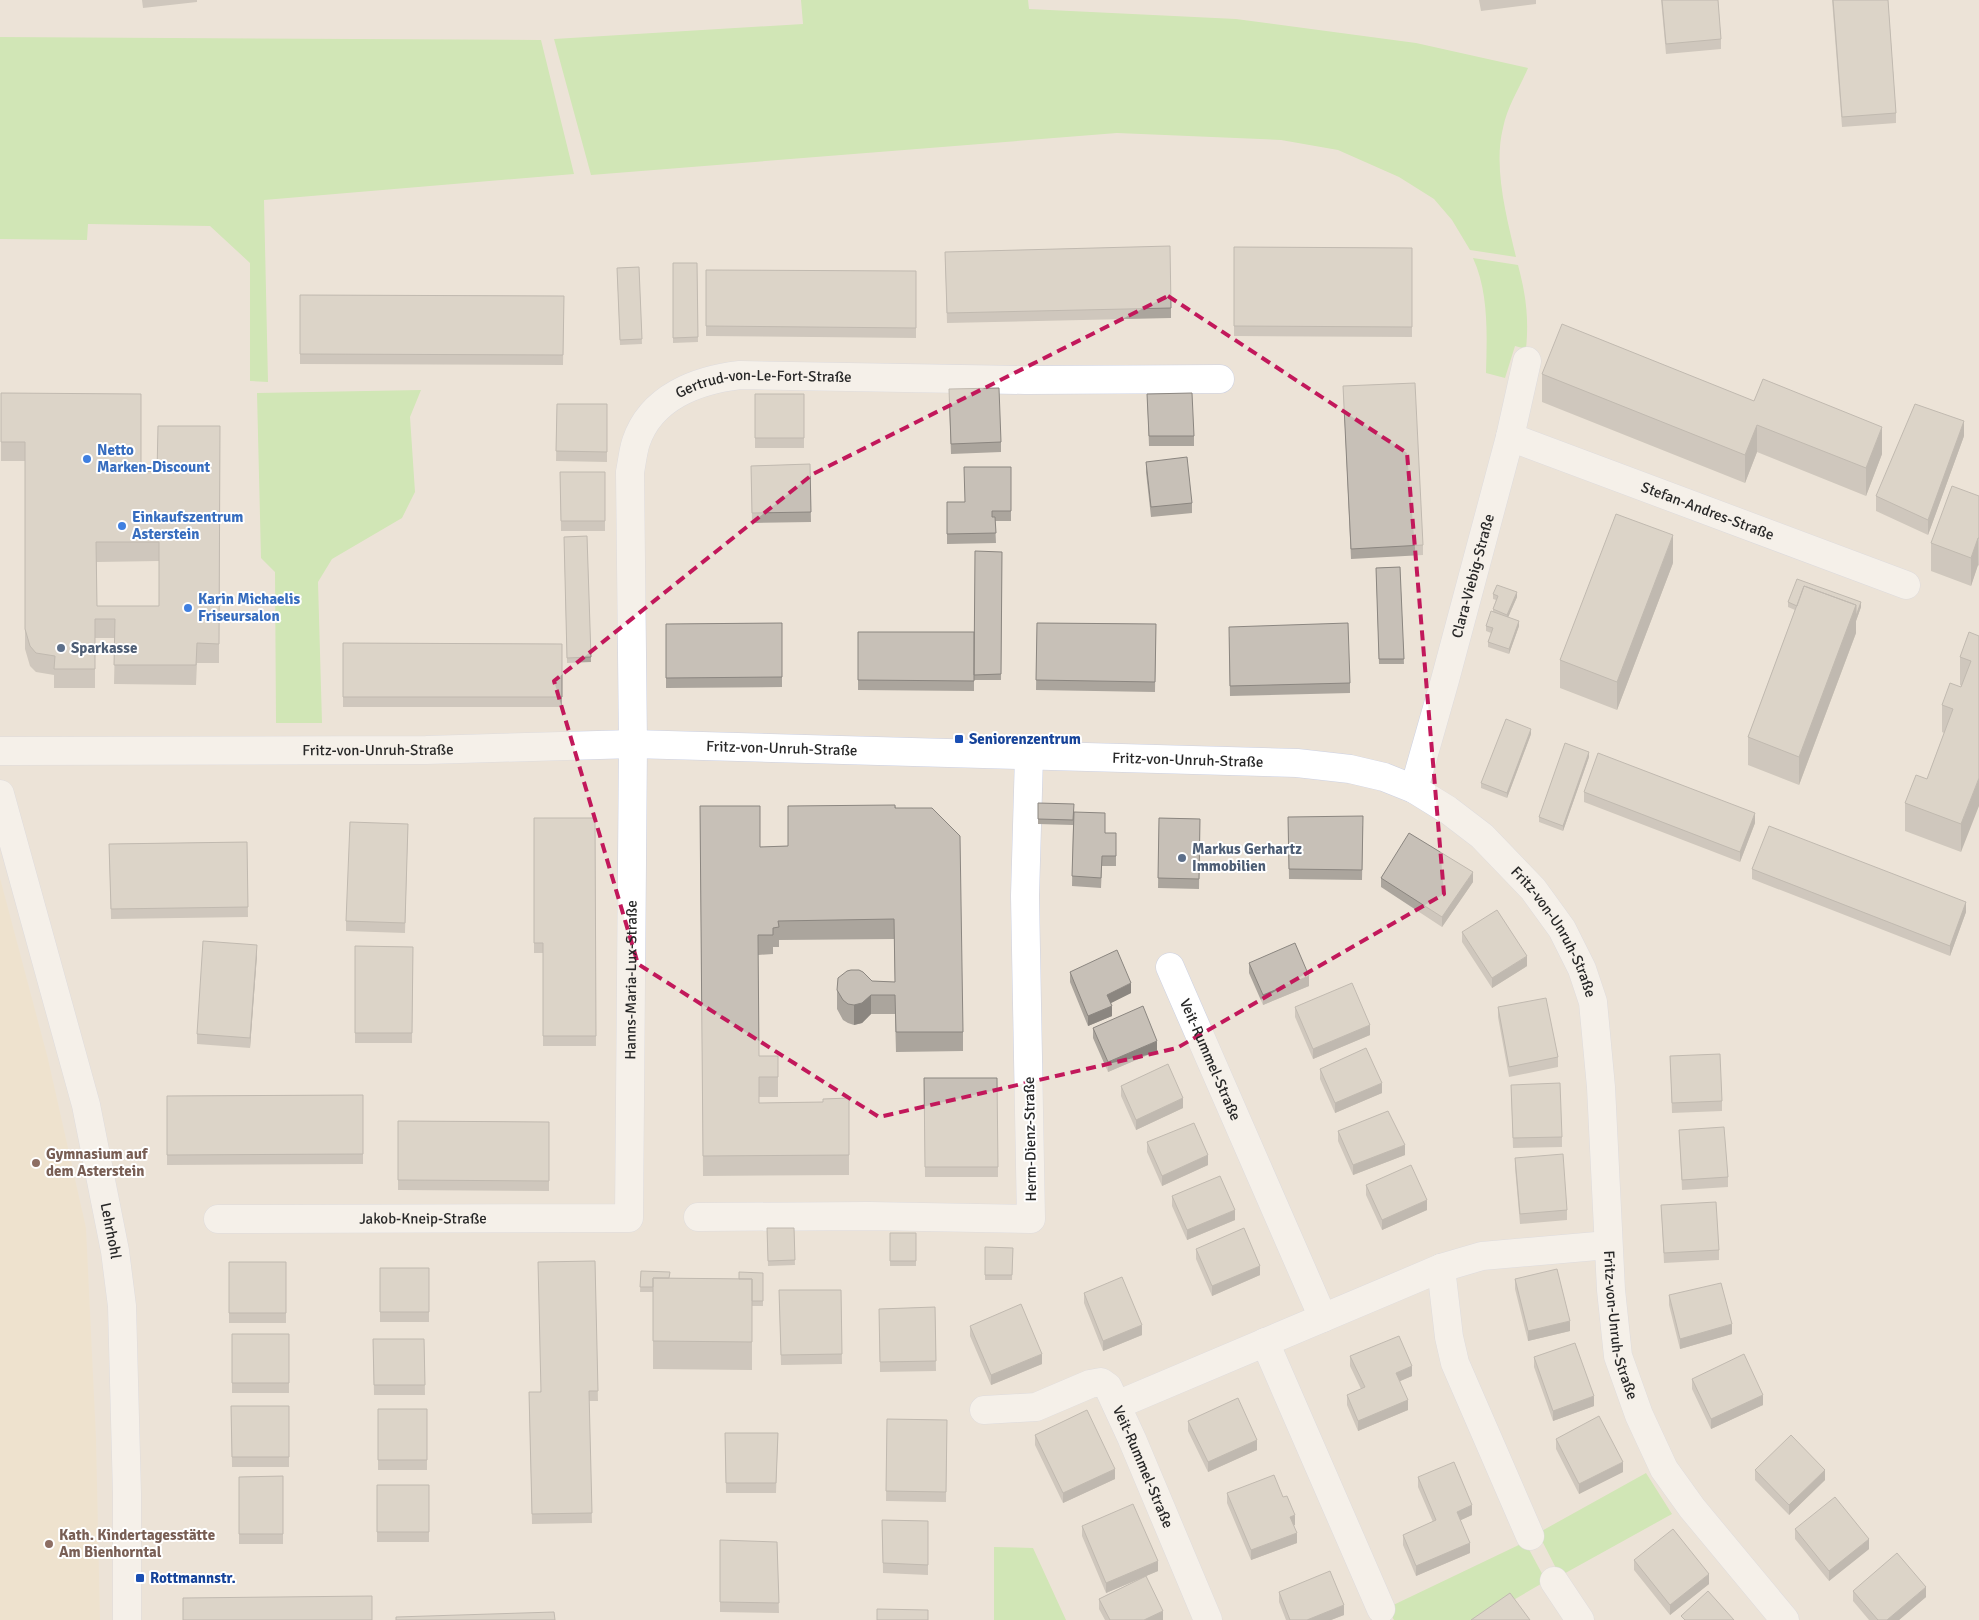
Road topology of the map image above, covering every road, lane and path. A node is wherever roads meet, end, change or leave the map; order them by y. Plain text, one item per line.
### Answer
1 (1527, 360) dead end
2 (1220, 379) dead end
3 (1510, 436) junction
4 (1906, 585) dead end
5 (633, 744) junction
6 (0, 751) edge
7 (1029, 756) junction
8 (1414, 789) junction
9 (0, 794) edge
10 (1170, 967) dead end
11 (698, 1217) dead end
12 (629, 1218) joint
13 (218, 1219) dead end
14 (1608, 1245) junction
15 (1441, 1268) junction
16 (1323, 1318) junction
17 (1265, 1342) junction
18 (1117, 1404) junction
19 (984, 1410) dead end
20 (1530, 1536) dead end
21 (1554, 1581) dead end
22 (1382, 1609) dead end
23 (126, 1620) edge
24 (1208, 1620) edge
25 (1580, 1620) edge
26 (1785, 1620) edge

1 - 3 street, Clara-Viebig-Straße
2 - 5 street, Gertrud-von-Le-Fort-Straße
3 - 4 street, Stefan-Andres-Straße
3 - 8 street, Clara-Viebig-Straße
5 - 6 street, Fritz-von-Unruh-Straße
5 - 7 street, Fritz-von-Unruh-Straße
5 - 12 street, Hanns-Maria-Lux-Straße
7 - 8 street, Fritz-von-Unruh-Straße
7 - 11 street, Herm-Dienz-Straße
8 - 14 street, Fritz-von-Unruh-Straße
9 - 23 street, Lehrhohl
10 - 16 street, Veit-Rummel-Straße
12 - 13 street, Jakob-Kneip-Straße
14 - 15 street, Veit-Rummel-Straße
14 - 26 street, Fritz-von-Unruh-Straße
15 - 16 street, Veit-Rummel-Straße
15 - 20 street
16 - 17 street, Veit-Rummel-Straße
17 - 18 street, Veit-Rummel-Straße
17 - 22 street
18 - 19 street
18 - 24 street, Veit-Rummel-Straße
21 - 25 street

